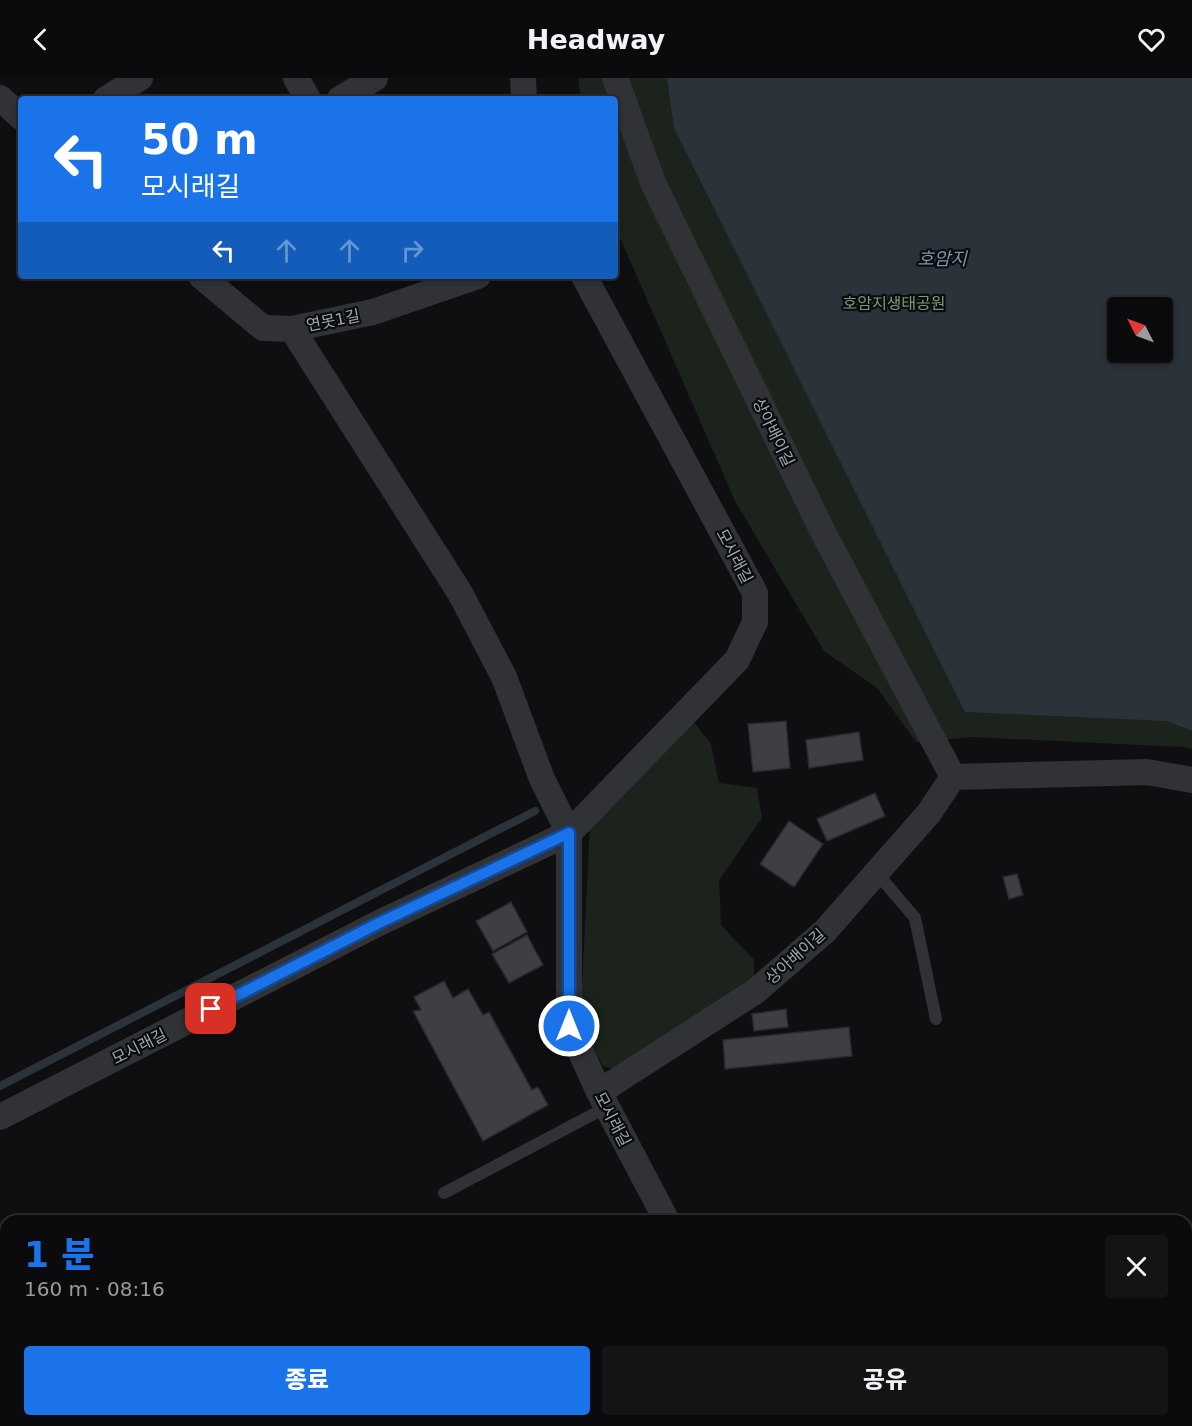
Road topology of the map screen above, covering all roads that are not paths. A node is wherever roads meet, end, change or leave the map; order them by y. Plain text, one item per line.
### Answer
1 (140, 78) edge
2 (296, 78) edge
3 (375, 78) edge
4 (523, 78) edge
5 (615, 78) edge
6 (111, 96) edge
7 (307, 96) edge
8 (345, 96) edge
9 (524, 96) edge
10 (0, 98) edge
11 (18, 114) edge
12 (205, 279) edge
13 (469, 279) edge
14 (587, 279) edge
15 (292, 329) junction
16 (953, 777) junction
17 (1192, 780) edge
18 (569, 833) junction
19 (876, 872) junction
20 (936, 1019) dead end
21 (603, 1099) junction
22 (0, 1117) edge
23 (444, 1194) dead end
24 (664, 1215) edge

1 - 6 street
2 - 7 street
3 - 8 street
4 - 9 street
5 - 16 street, 상아배이길
10 - 11 street
12 - 15 street, 연못1길
13 - 15 street, 연못1길
14 - 18 street, 모시래길
15 - 18 street
16 - 17 street
16 - 19 street, 상아배이길
18 - 21 street, 모시래길
18 - 22 street, 모시래길
19 - 20 lane
19 - 21 street, 상아배이길
21 - 23 lane
21 - 24 street, 모시래길

